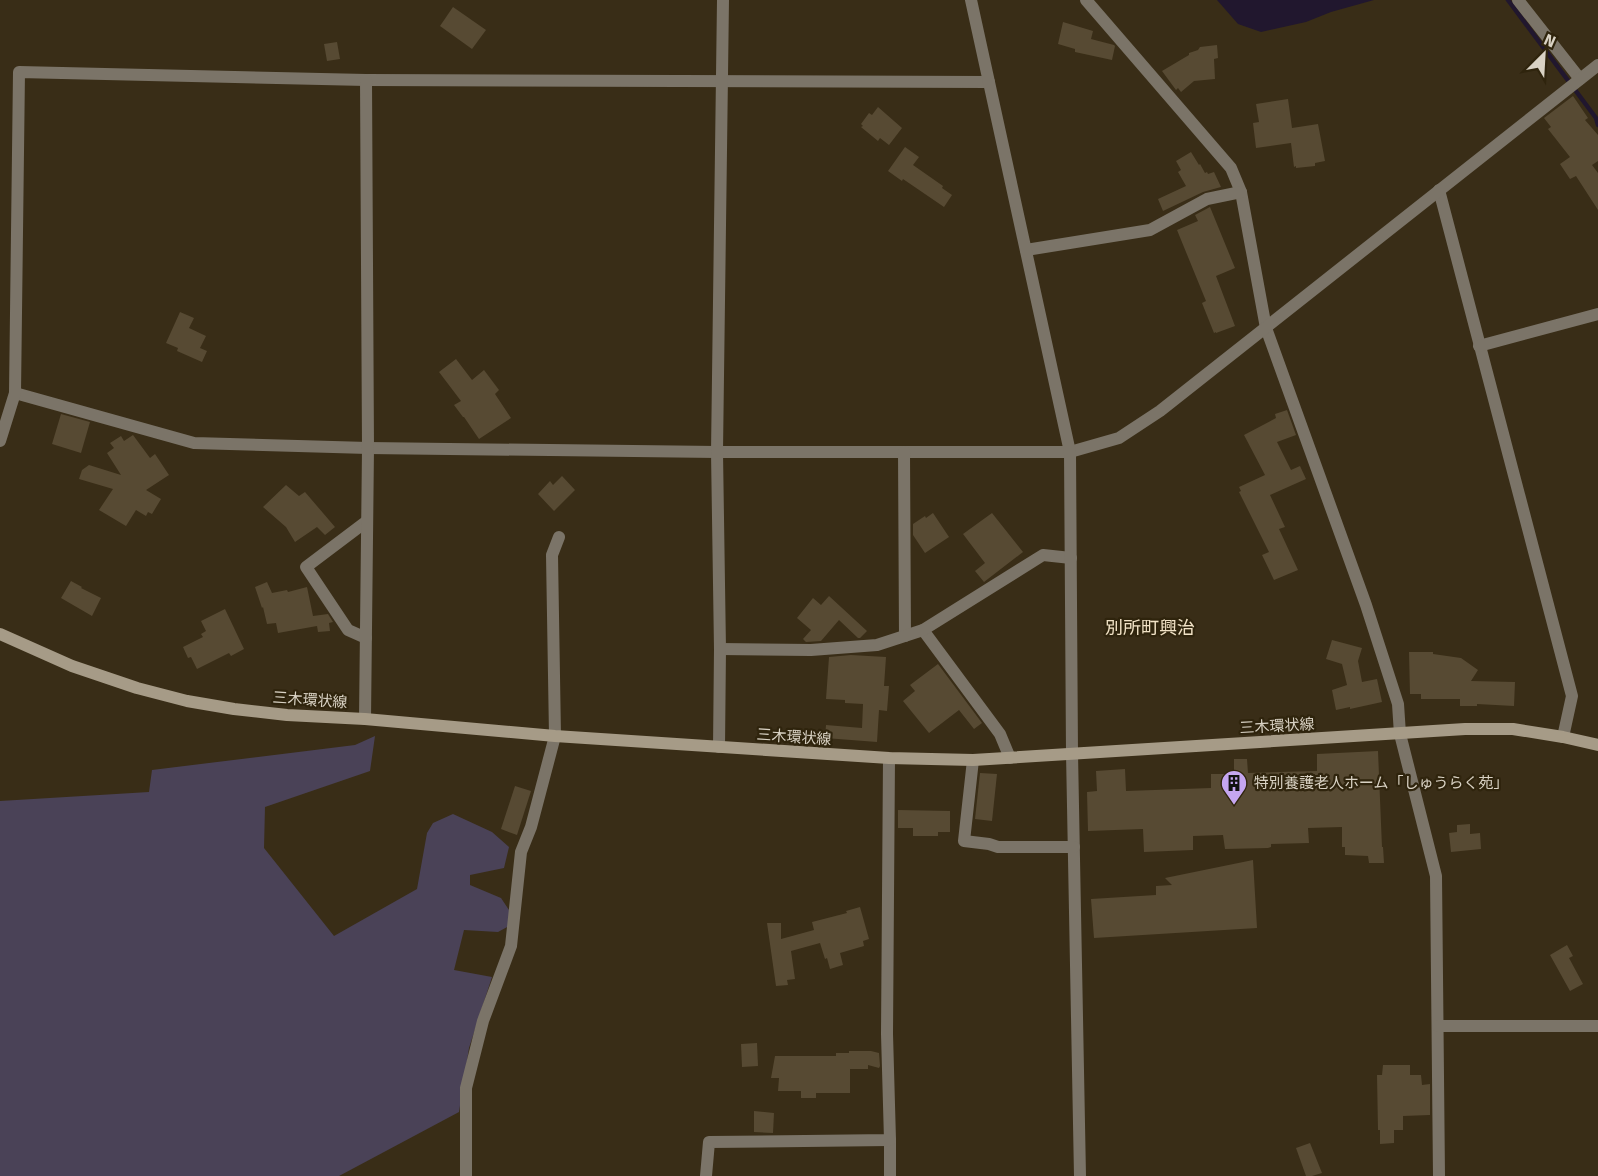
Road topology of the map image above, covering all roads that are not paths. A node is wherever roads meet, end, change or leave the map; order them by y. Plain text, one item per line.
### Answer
1 (723, 0) edge
2 (971, 0) edge
3 (1086, 0) edge
4 (1518, 0) edge
5 (1598, 65) edge
6 (1580, 79) junction
7 (366, 80) junction
8 (722, 81) junction
9 (989, 82) junction
10 (1439, 190) junction
11 (1241, 192) junction
12 (1026, 250) junction
13 (1598, 314) edge
14 (1266, 328) junction
15 (1479, 346) junction
16 (15, 393) junction
17 (0, 441) edge
18 (368, 448) junction
19 (717, 452) junction
20 (904, 452) junction
21 (1070, 452) junction
22 (367, 521) junction
23 (559, 537) dead end
24 (1071, 558) junction
25 (923, 630) junction
26 (0, 634) edge
27 (905, 636) junction
28 (366, 638) junction
29 (720, 649) junction
30 (365, 719) junction
31 (1400, 734) junction
32 (555, 736) junction
33 (1563, 736) junction
34 (1598, 745) edge
35 (719, 747) junction
36 (1072, 753) junction
37 (889, 758) junction
38 (1010, 758) junction
39 (973, 760) junction
40 (1074, 847) junction
41 (1438, 1026) junction
42 (1598, 1026) edge
43 (890, 1140) junction
44 (466, 1176) edge
45 (706, 1176) edge
46 (890, 1176) edge
47 (1080, 1176) edge
48 (1439, 1176) edge

1 - 8 street
2 - 9 street
3 - 11 street
4 - 6 street
5 - 6 street
6 - 10 street
7 - 8 street
7 - 16 street
7 - 18 street
8 - 9 street
8 - 19 street
9 - 12 street
10 - 14 street
10 - 15 street
11 - 12 street
11 - 14 street
12 - 21 street
13 - 15 street
14 - 21 street
14 - 31 street
15 - 33 street
16 - 17 street
16 - 18 street
18 - 19 street
18 - 22 street
19 - 20 street
19 - 29 street
20 - 21 street
20 - 27 street
21 - 24 street
22 - 28 street
22 - 28 street
23 - 32 street
24 - 25 street
24 - 36 street
25 - 27 street
25 - 38 street
26 - 30 main road, 三木環状線
27 - 29 street
28 - 30 street
29 - 35 street
30 - 32 main road, 三木環状線
31 - 33 main road, 三木環状線
31 - 36 main road, 三木環状線
31 - 41 street
32 - 35 main road, 三木環状線
32 - 44 street
33 - 34 main road, 三木環状線
35 - 37 main road, 三木環状線
36 - 38 main road, 三木環状線
36 - 40 street
37 - 39 main road, 三木環状線
37 - 43 street
38 - 39 main road, 三木環状線
39 - 40 street
40 - 47 street
41 - 42 street
41 - 48 street
43 - 45 street
43 - 46 street

